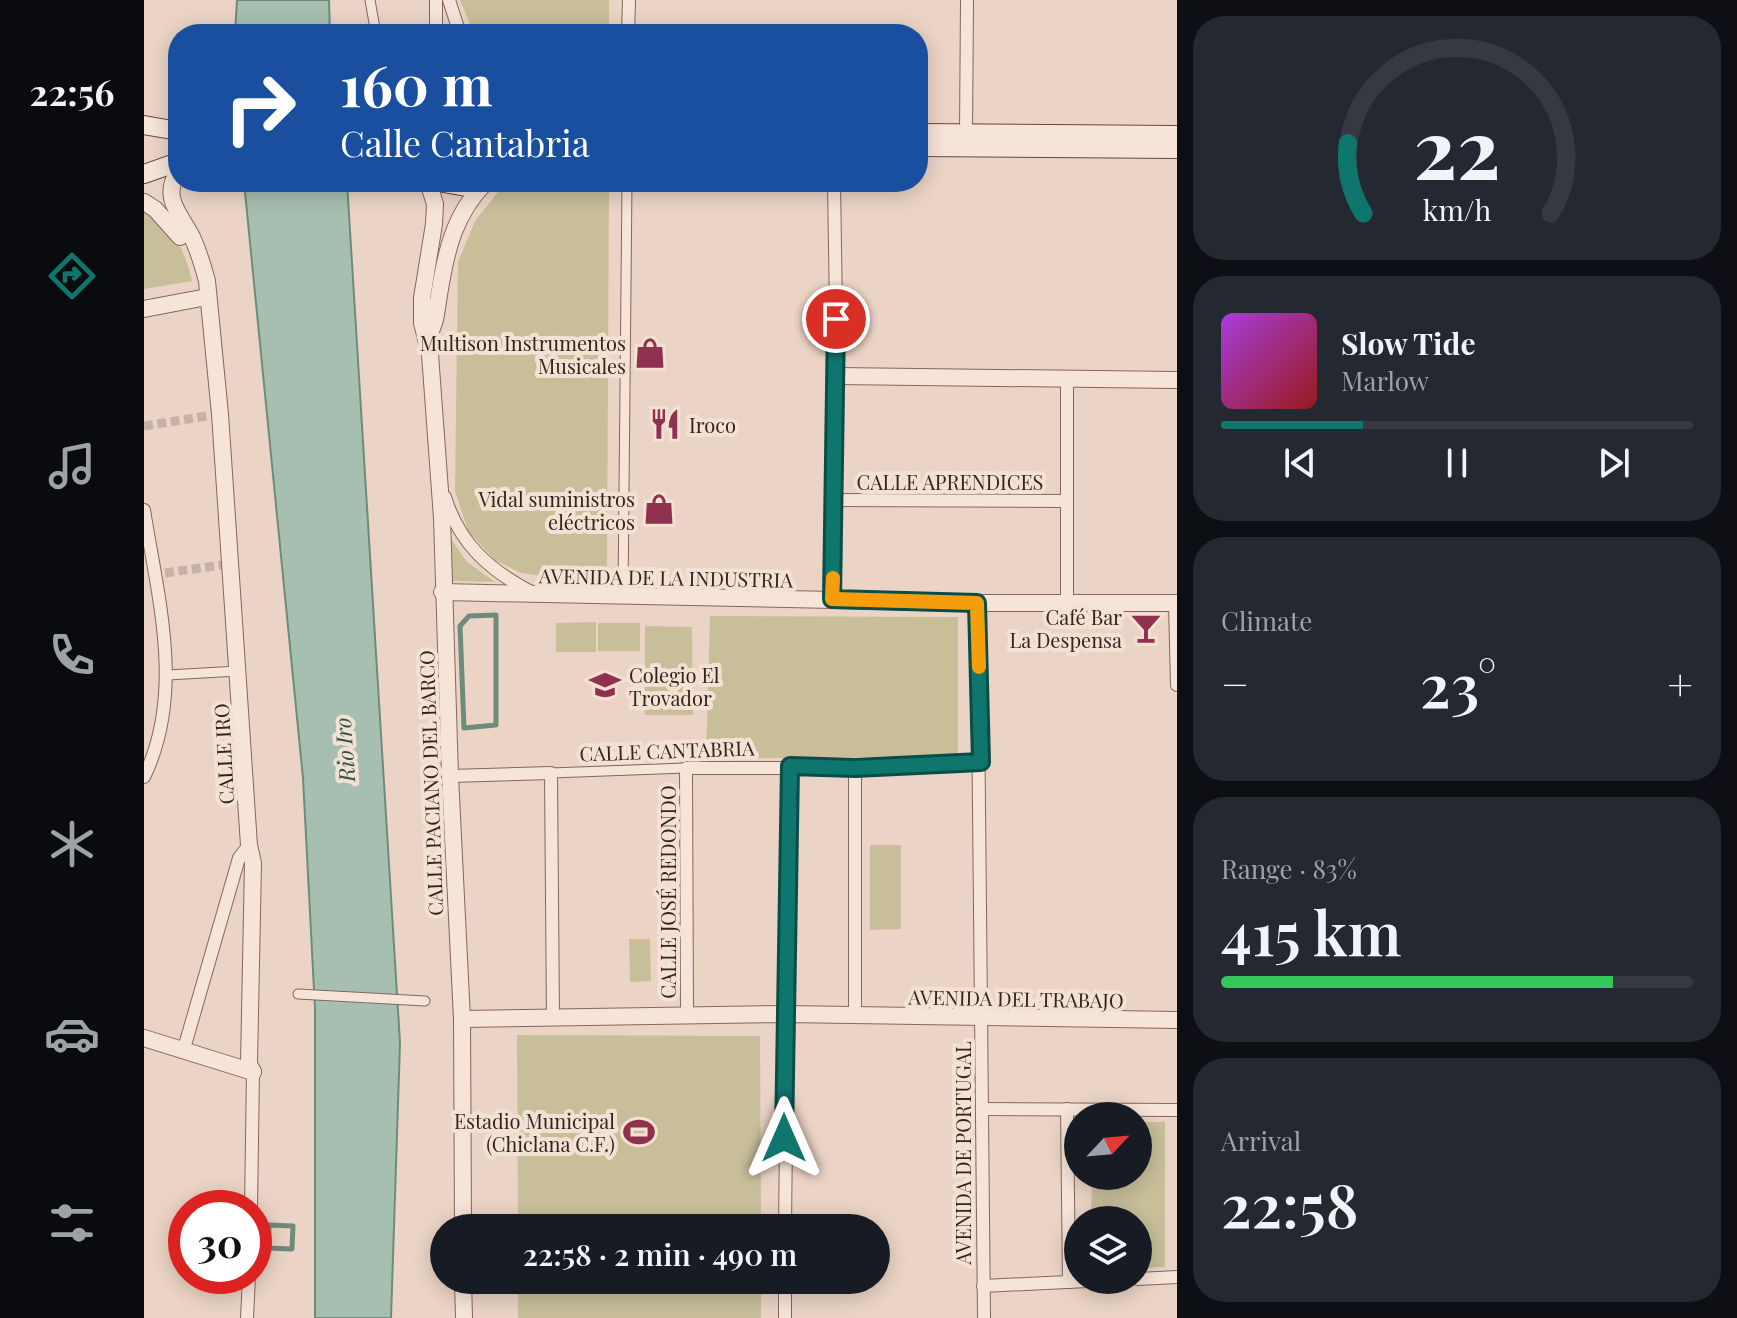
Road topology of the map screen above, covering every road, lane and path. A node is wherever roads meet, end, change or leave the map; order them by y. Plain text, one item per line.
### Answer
1 (370, 0) edge
2 (436, 0) edge
3 (449, 0) edge
4 (629, 0) edge
5 (967, 0) edge
6 (374, 24) edge
7 (436, 24) edge
8 (457, 24) edge
9 (628, 24) edge
10 (144, 125) edge
11 (168, 129) edge
12 (928, 133) edge
13 (966, 134) junction
14 (1177, 135) edge
15 (928, 147) edge
16 (1177, 149) edge
17 (168, 166) edge
18 (144, 174) edge
19 (173, 192) edge
20 (431, 192) edge
21 (477, 192) edge
22 (627, 192) edge
23 (834, 192) edge
24 (144, 202) edge
25 (207, 297) junction
26 (144, 309) edge
27 (428, 336) junction
28 (837, 376) junction
29 (1067, 378) junction
30 (1177, 380) edge
31 (439, 477) junction
32 (834, 500) junction
33 (1066, 501) junction
34 (144, 510) edge
35 (442, 592) junction
36 (538, 595) junction
37 (623, 596) junction
38 (832, 599) junction
39 (977, 603) junction
40 (1176, 603) edge
41 (1067, 604) junction
42 (238, 671) junction
43 (168, 675) junction
44 (1177, 685) edge
45 (981, 762) junction
46 (790, 766) junction
47 (686, 768) junction
48 (855, 768) junction
49 (551, 773) junction
50 (450, 776) junction
51 (144, 777) edge
52 (249, 845) junction
53 (227, 899) junction
54 (252, 904) junction
55 (298, 994) dead end
56 (425, 1001) dead end
57 (785, 1014) junction
58 (855, 1015) junction
59 (687, 1016) junction
60 (982, 1017) junction
61 (462, 1019) junction
62 (553, 1019) junction
63 (1177, 1020) edge
64 (144, 1038) edge
65 (183, 1052) junction
66 (253, 1072) junction
67 (983, 1109) junction
68 (1064, 1109) edge
69 (1152, 1110) edge
70 (1177, 1110) edge
71 (251, 1190) edge
72 (463, 1214) edge
73 (785, 1214) edge
74 (1177, 1277) edge
75 (1152, 1278) edge
76 (1064, 1282) edge
77 (983, 1286) junction
78 (248, 1294) edge
79 (463, 1294) edge
80 (785, 1294) edge
81 (247, 1318) edge
82 (464, 1318) edge
83 (785, 1318) edge
84 (984, 1318) edge

1 - 6 street
2 - 7 street
3 - 8 street
4 - 9 street
5 - 13 street
10 - 11 main road
12 - 13 main road
13 - 14 main road
15 - 16 main road
17 - 18 main road
19 - 25 street, CALLE IRO
20 - 27 street, CALLE PACIANO DEL BARCO
21 - 27 street, CALLE PACIANO DEL BARCO
22 - 37 street
23 - 28 street
24 - 25 street, CALLE IRO
25 - 26 street
25 - 42 street, CALLE IRO
27 - 31 street, CALLE PACIANO DEL BARCO
28 - 29 street
28 - 32 street
29 - 30 street
29 - 33 street
31 - 35 street, CALLE PACIANO DEL BARCO
31 - 36 street
32 - 33 street, CALLE APRENDICES
32 - 38 street
33 - 41 street
34 - 43 street
35 - 36 street, AVENIDA DE LA INDUSTRIA
35 - 50 street, CALLE PACIANO DEL BARCO
36 - 37 street, AVENIDA DE LA INDUSTRIA
37 - 38 street, AVENIDA DE LA INDUSTRIA
38 - 39 street, AVENIDA DE LA INDUSTRIA
39 - 41 street, AVENIDA DE LA INDUSTRIA
39 - 45 street, AVENIDA DE PORTUGAL
40 - 41 street, AVENIDA DE LA INDUSTRIA
40 - 44 street
42 - 43 street
42 - 52 street, CALLE IRO
43 - 51 street
45 - 48 street, CALLE CANTABRIA
45 - 60 street, AVENIDA DE PORTUGAL
46 - 47 street, CALLE CANTABRIA
46 - 48 street, CALLE CANTABRIA
46 - 57 street
47 - 49 street, CALLE CANTABRIA
47 - 59 street, CALLE JOSÉ REDONDO
48 - 58 street
49 - 50 street, CALLE CANTABRIA
49 - 62 street
50 - 61 street, CALLE PACIANO DEL BARCO
52 - 53 street
52 - 54 street, CALLE IRO
53 - 54 street
53 - 65 street
54 - 66 street, CALLE IRO
55 - 56 street
57 - 58 street, AVENIDA DEL TRABAJO
57 - 59 street, AVENIDA DEL TRABAJO
57 - 73 street
58 - 60 street, AVENIDA DEL TRABAJO
59 - 62 street, AVENIDA DEL TRABAJO
60 - 63 street, AVENIDA DEL TRABAJO
60 - 67 street, AVENIDA DE PORTUGAL
61 - 62 street, AVENIDA DEL TRABAJO
61 - 72 street, CALLE PACIANO DEL BARCO
64 - 65 street
65 - 66 street
66 - 71 street, CALLE IRO
67 - 68 street
67 - 77 street, AVENIDA DE PORTUGAL
69 - 70 street
74 - 75 street
76 - 77 street
77 - 84 street, AVENIDA DE PORTUGAL
78 - 81 street
79 - 82 street
80 - 83 street

